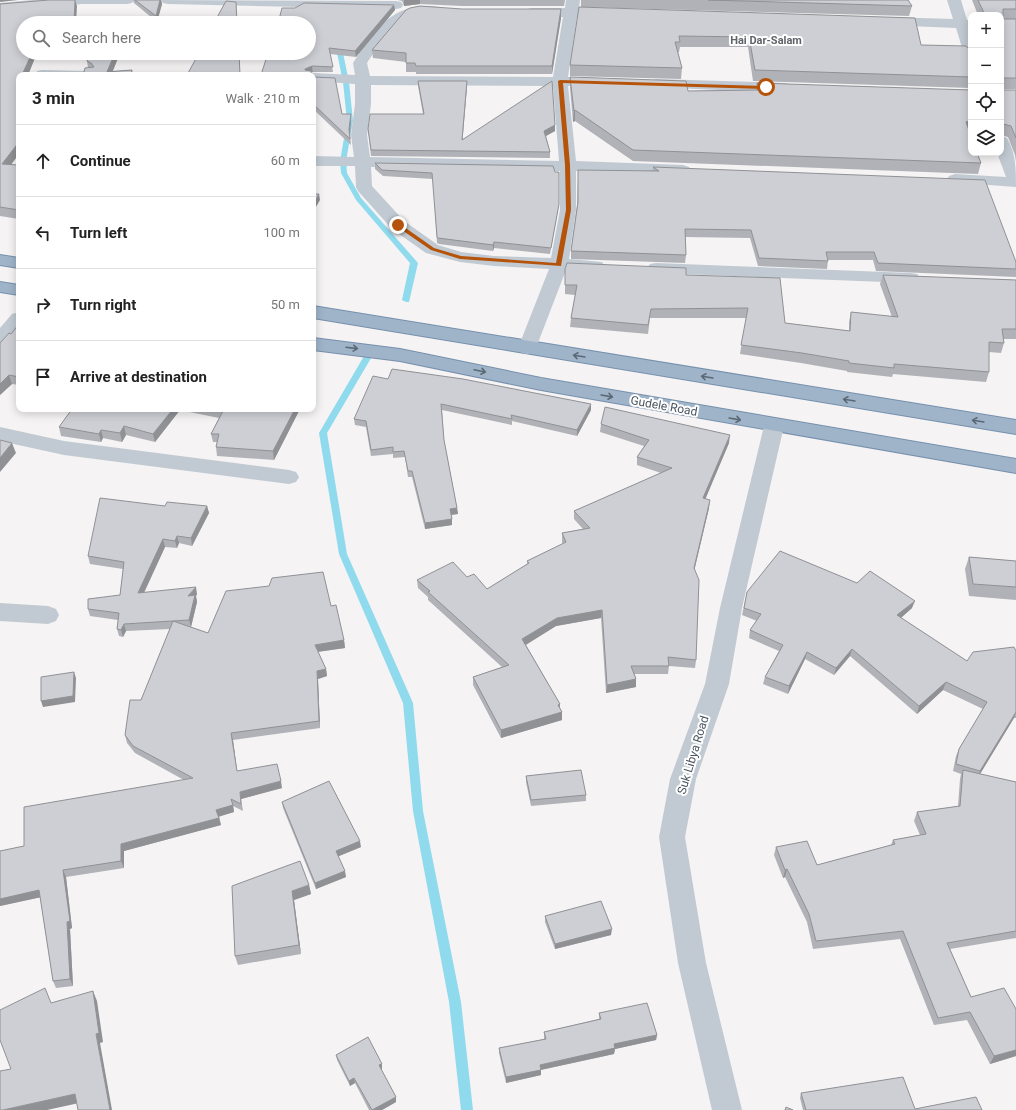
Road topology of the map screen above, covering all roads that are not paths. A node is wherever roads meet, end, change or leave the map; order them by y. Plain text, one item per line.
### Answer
1 (127, 0) edge
2 (168, 0) edge
3 (954, 0) edge
4 (396, 5) dead end
5 (572, 6) edge
6 (0, 7) edge
7 (448, 11) edge
8 (516, 12) edge
9 (618, 13) edge
10 (874, 21) edge
11 (966, 24) edge
12 (970, 48) edge
13 (316, 77) edge
14 (363, 80) junction
15 (560, 81) junction
16 (616, 83) edge
17 (639, 84) edge
18 (797, 88) edge
19 (1004, 149) edge
20 (316, 161) edge
21 (363, 162) junction
22 (568, 165) junction
23 (701, 170) edge
24 (937, 179) edge
25 (1016, 181) edge
26 (0, 260) edge
27 (16, 263) edge
28 (559, 265) junction
29 (614, 267) edge
30 (638, 268) edge
31 (929, 279) edge
32 (0, 287) edge
33 (16, 290) edge
34 (316, 313) edge
35 (16, 321) edge
36 (0, 340) edge
37 (316, 344) edge
38 (527, 348) junction
39 (774, 426) junction
40 (1016, 427) edge
41 (0, 434) edge
42 (1016, 466) edge
43 (289, 477) dead end
44 (0, 612) edge
45 (48, 615) dead end
46 (726, 1110) edge

1 - 6 street
2 - 4 street
3 - 11 street
5 - 8 street
5 - 9 street
5 - 15 street
7 - 14 street
10 - 11 street
11 - 12 street
13 - 14 street
14 - 15 street
14 - 21 street
15 - 16 street
15 - 22 street
17 - 18 street
19 - 25 street
20 - 21 street
21 - 22 street
21 - 28 street
22 - 23 street
22 - 28 street
24 - 25 street
26 - 27 highway
28 - 29 street
28 - 38 street
30 - 31 street
32 - 33 highway
34 - 38 highway
35 - 36 street
37 -> 39 highway, Gudele Road
40 -> 38 highway
39 - 42 highway, Gudele Road
39 - 46 street, Suk Libya Road
41 - 43 street
44 - 45 street

